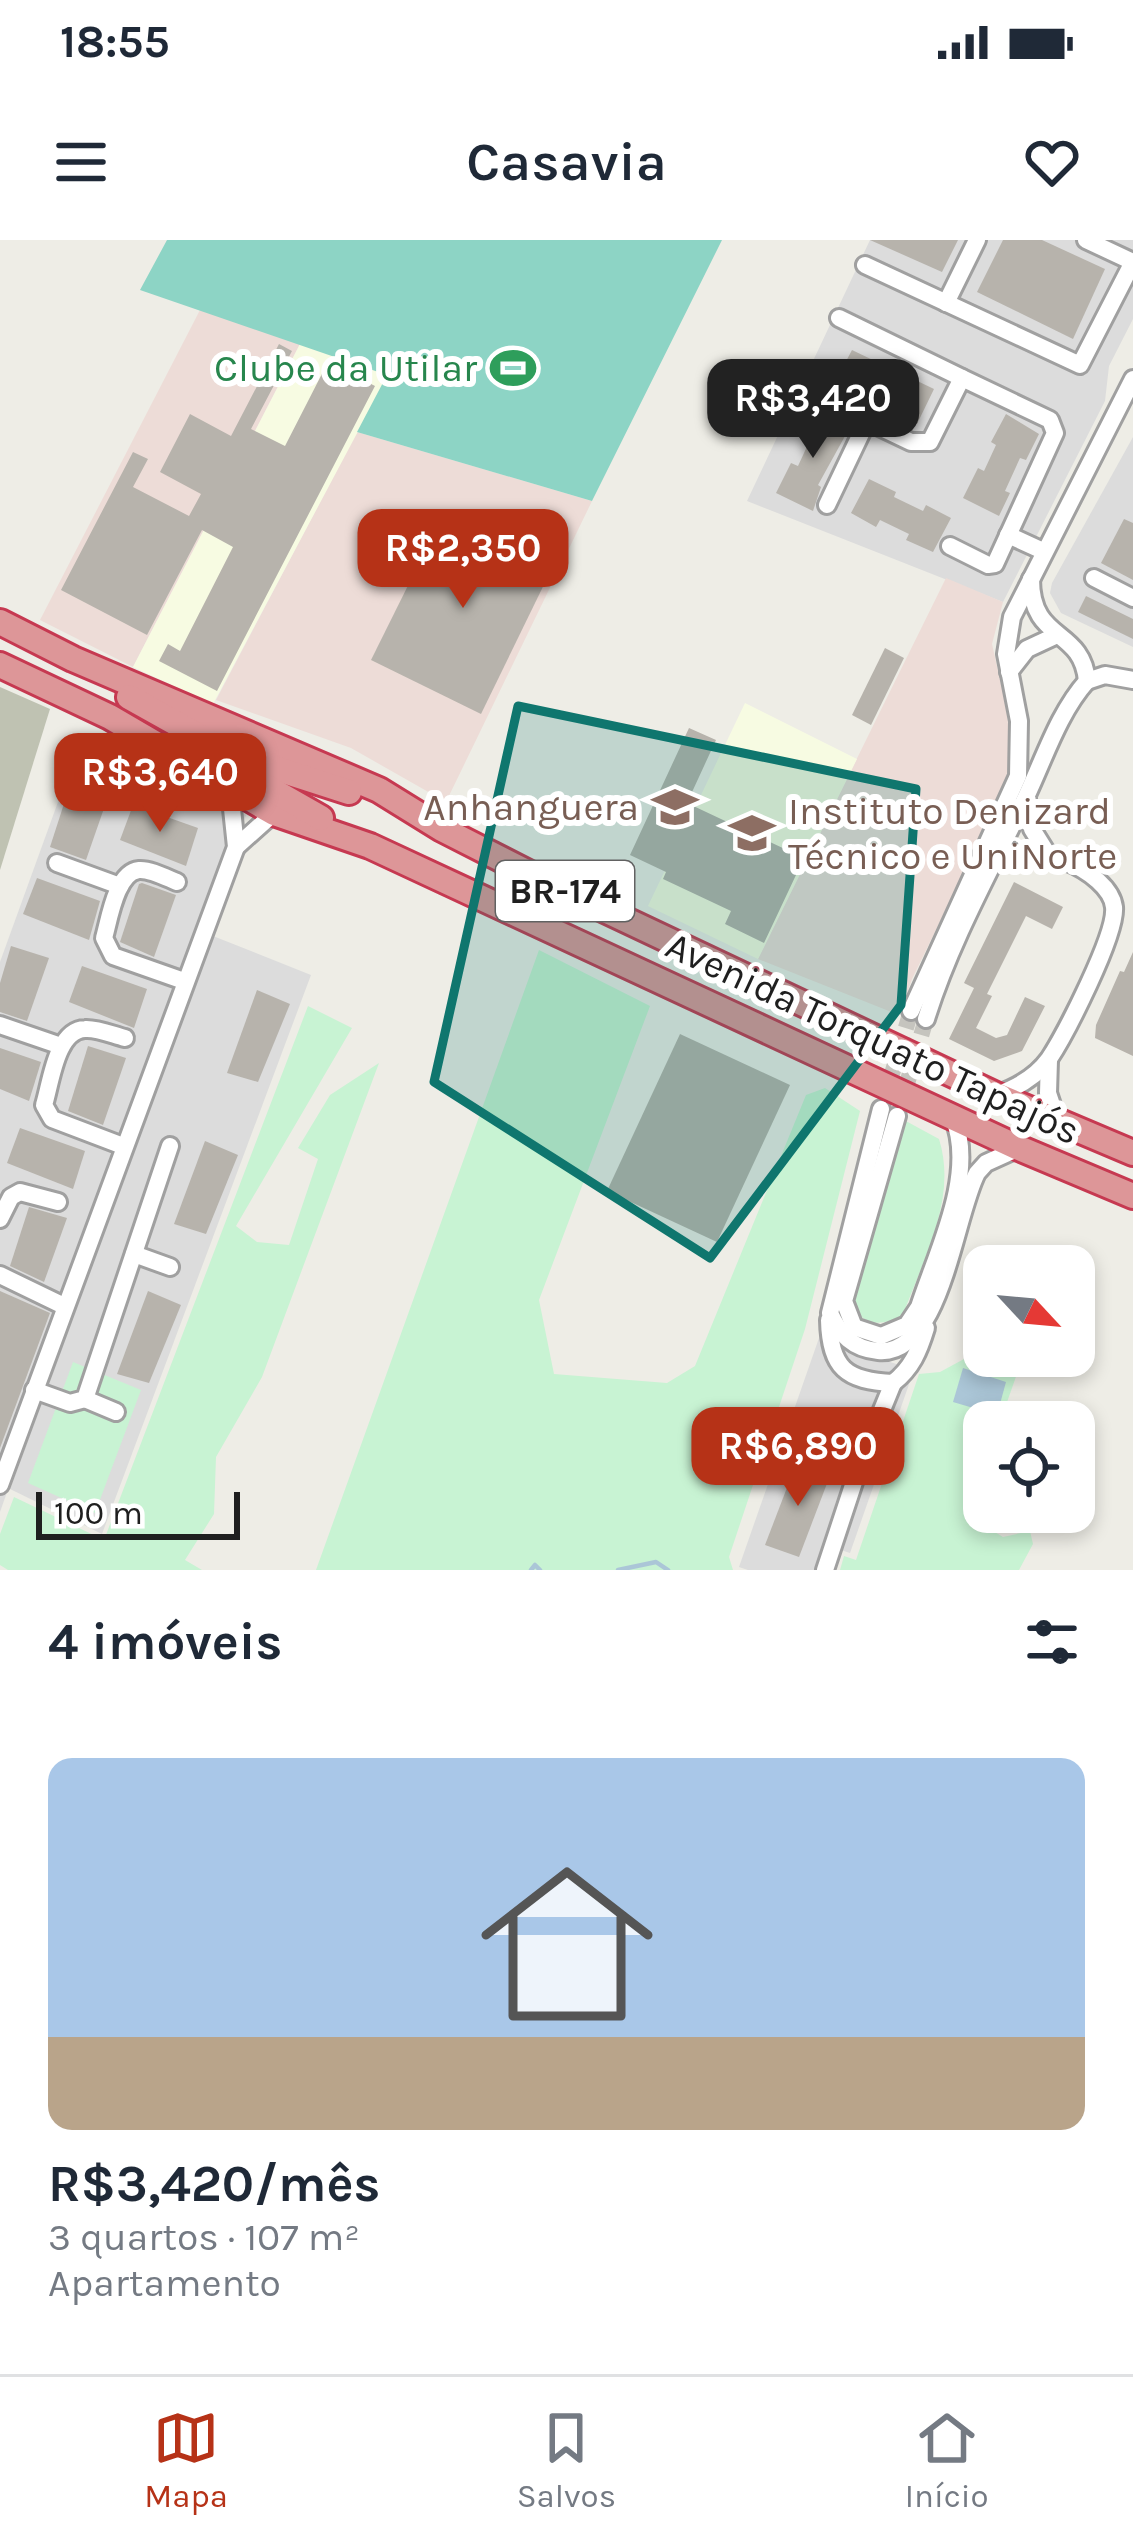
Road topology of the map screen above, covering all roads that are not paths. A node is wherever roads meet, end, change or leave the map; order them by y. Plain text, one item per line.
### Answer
1 (977, 240) edge
2 (1086, 240) edge
3 (865, 266) dead end
4 (946, 303) junction
5 (839, 318) dead end
6 (962, 378) junction
7 (1133, 379) edge
8 (822, 399) dead end
9 (867, 422) junction
10 (827, 505) dead end
11 (1008, 535) junction
12 (950, 546) dead end
13 (1043, 551) junction
14 (1030, 578) junction
15 (1094, 578) dead end
16 (1133, 598) edge
17 (0, 622) edge
18 (1057, 635) junction
19 (0, 665) edge
20 (1009, 673) junction
21 (1133, 680) edge
22 (1087, 681) junction
23 (110, 717) junction
24 (230, 790) junction
25 (1027, 795) junction
26 (274, 813) junction
27 (370, 846) junction
28 (236, 847) junction
29 (1047, 853) junction
30 (57, 863) dead end
31 (994, 863) junction
32 (177, 882) dead end
33 (120, 886) junction
34 (184, 981) junction
35 (0, 1025) edge
36 (125, 1038) dead end
37 (62, 1046) junction
38 (1049, 1059) junction
39 (996, 1095) junction
40 (952, 1116) junction
41 (1058, 1120) junction
42 (123, 1146) junction
43 (170, 1146) dead end
44 (1018, 1148) junction
45 (1133, 1154) edge
46 (1133, 1196) edge
47 (58, 1202) dead end
48 (1, 1213) edge
49 (134, 1254) junction
50 (170, 1267) dead end
51 (0, 1275) edge
52 (64, 1306) junction
53 (830, 1313) junction
54 (931, 1313) junction
55 (886, 1382) junction
56 (34, 1390) junction
57 (85, 1399) junction
58 (116, 1412) dead end
59 (793, 1434) dead end
60 (860, 1463) junction
61 (0, 1485) edge
62 (826, 1570) edge

1 - 4 street
2 - 4 street
3 - 4 street
5 - 6 street
6 - 9 street
6 - 11 street
7 - 13 street
8 - 9 street
9 - 10 street
11 - 12 street
11 - 13 street
13 - 14 street
14 - 18 street
14 - 20 street
15 - 16 street
17 - 39 highway, Avenida Torquato Tapajós / BR-174
18 - 20 street
18 - 22 street
19 - 23 highway, Avenida Torquato Tapajós / BR-174
20 - 31 street
21 - 22 street
22 - 25 street
23 - 24 highway, Avenida Torquato Tapajós / BR-174
23 - 27 highway
24 - 26 highway, Avenida Torquato Tapajós / BR-174
24 - 28 street
25 - 29 street
25 - 31 street
26 - 27 highway, Avenida Torquato Tapajós / BR-174
26 - 28 street
27 - 40 highway, Avenida Torquato Tapajós / BR-174
28 - 34 street
29 - 31 street
29 - 38 street
30 - 33 street
32 - 33 street
33 - 34 street
34 - 42 street
35 - 37 street
36 - 37 street
37 - 42 street
38 - 39 street
38 - 41 street
39 - 41 highway, Avenida Torquato Tapajós / BR-174
40 - 44 highway, Avenida Torquato Tapajós / BR-174
40 - 53 street
41 - 45 highway, Avenida Torquato Tapajós / BR-174
42 - 52 street
43 - 49 street
44 - 46 highway, Avenida Torquato Tapajós / BR-174
44 - 54 street
47 - 48 street
49 - 50 street
49 - 57 street
51 - 52 street
52 - 56 street
53 - 54 street
53 - 55 street
54 - 55 street
55 - 60 street
56 - 57 street
56 - 61 street
57 - 58 street
59 - 60 street
60 - 62 street

